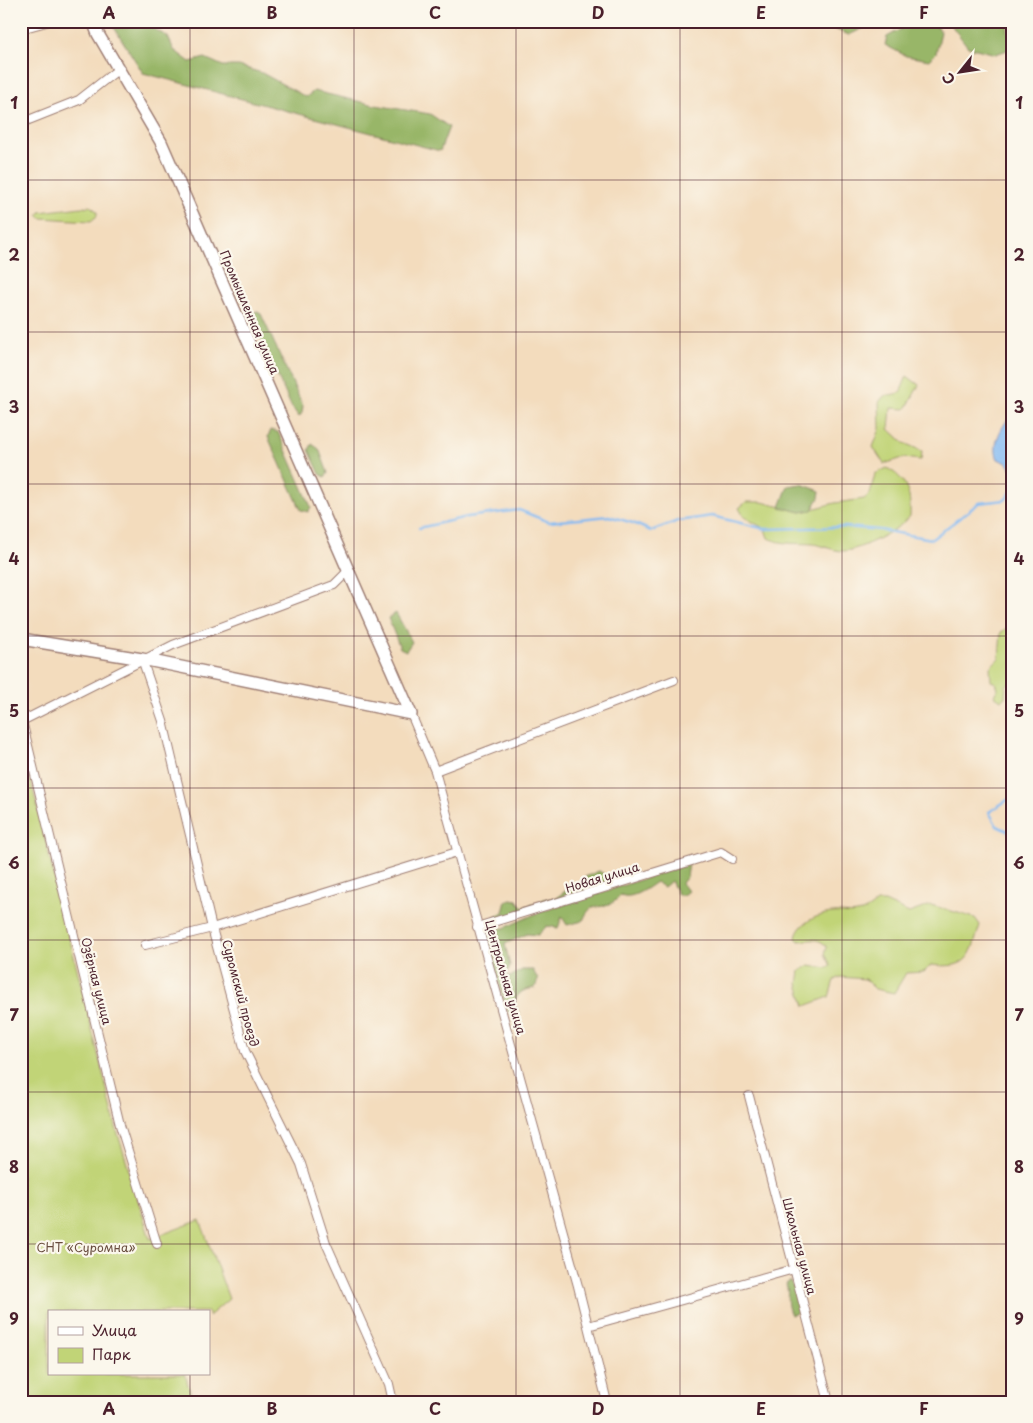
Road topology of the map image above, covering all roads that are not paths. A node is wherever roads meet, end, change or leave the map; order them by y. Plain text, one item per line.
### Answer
1 (50, 21) edge
2 (93, 21) edge
3 (21, 29) edge
4 (120, 68) junction
5 (21, 123) edge
6 (349, 570) junction
7 (21, 639) edge
8 (142, 659) junction
9 (674, 680) dead end
10 (411, 714) junction
11 (22, 721) edge
12 (435, 771) junction
13 (457, 852) junction
14 (732, 859) dead end
15 (477, 927) junction
16 (212, 928) junction
17 (145, 945) dead end
18 (749, 1096) dead end
19 (157, 1244) dead end
20 (794, 1270) junction
21 (588, 1326) junction
22 (393, 1402) edge
23 (607, 1402) edge
24 (829, 1402) edge

1 - 3 street
2 - 4 street, Промышленная улица
4 - 5 street
4 - 6 street, Промышленная улица
6 - 8 street
6 - 10 street, Центральная улица
7 - 8 street
8 - 10 street
8 - 11 street
8 - 16 street, Суромский проезд
9 - 12 street
10 - 12 street, Центральная улица
11 - 19 street, Озёрная улица
12 - 13 street, Центральная улица
13 - 15 street, Центральная улица
13 - 16 street
14 - 15 street, Новая улица
15 - 21 street, Центральная улица
16 - 17 street
16 - 22 street, Суромский проезд
18 - 20 street, Школьная улица
20 - 21 street
20 - 24 street, Школьная улица
21 - 23 street, Центральная улица

